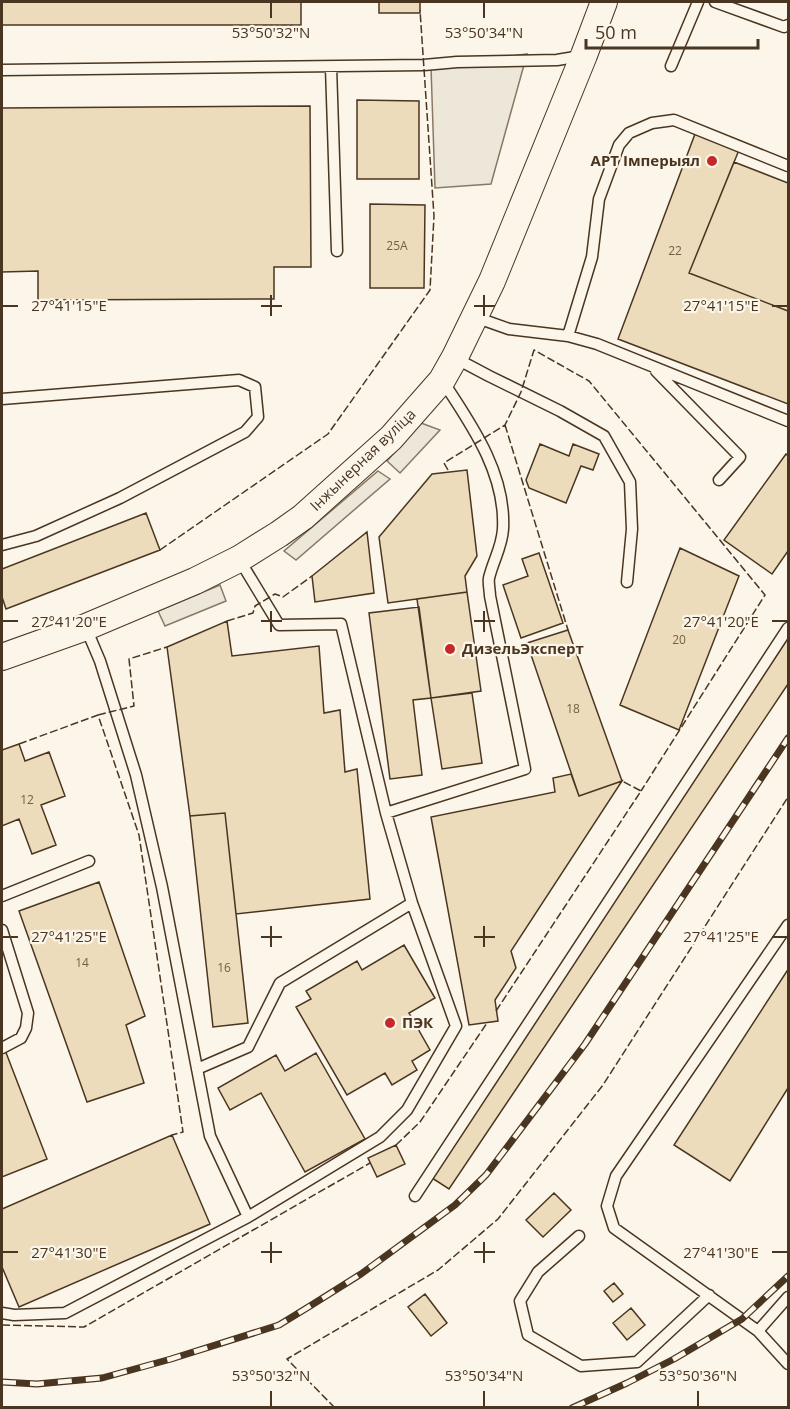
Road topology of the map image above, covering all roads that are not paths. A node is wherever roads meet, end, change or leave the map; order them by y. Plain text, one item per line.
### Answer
1 (604, 2) edge
2 (698, 2) edge
3 (715, 2) edge
4 (789, 25) edge
5 (584, 55) junction
6 (670, 66) dead end
7 (331, 67) junction
8 (2, 70) edge
9 (789, 166) edge
10 (337, 251) dead end
11 (475, 317) junction
12 (568, 336) junction
13 (455, 357) junction
14 (652, 366) junction
15 (442, 380) junction
16 (2, 399) edge
17 (789, 422) edge
18 (719, 480) dead end
19 (2, 545) edge
20 (239, 559) junction
21 (627, 582) dead end
22 (86, 627) junction
23 (789, 628) edge
24 (2, 657) edge
25 (386, 813) junction
26 (89, 861) dead end
27 (2, 896) edge
28 (412, 903) junction
29 (789, 925) edge
30 (2, 930) edge
31 (2, 1048) edge
32 (197, 1069) junction
33 (415, 1196) dead end
34 (248, 1217) junction
35 (579, 1236) dead end
36 (709, 1295) junction
37 (789, 1297) edge
38 (2, 1313) edge
39 (759, 1331) junction
40 (789, 1364) edge

1 - 5 street, Інжынерная вуліца
2 - 6 lane
3 - 4 lane
5 - 7 lane
5 - 11 street, Інжынерная вуліца
7 - 8 lane
7 - 10 lane
9 - 12 lane
11 - 12 lane
11 - 13 street, Інжынерная вуліца
12 - 14 lane
13 - 15 street, Інжынерная вуліца
13 - 21 lane
14 - 17 lane
14 - 18 lane
15 - 20 street, Інжынерная вуліца
15 - 25 lane
16 - 19 lane
20 - 22 street, Інжынерная вуліца
20 - 25 lane
22 - 24 street, Інжынерная вуліца
22 - 32 lane
23 - 33 lane
25 - 28 lane
26 - 27 lane
28 - 32 lane
28 - 34 lane
29 - 36 lane
30 - 31 lane
32 - 34 lane
34 - 38 lane
35 - 36 lane
36 - 39 lane
37 - 39 lane
39 - 40 lane

